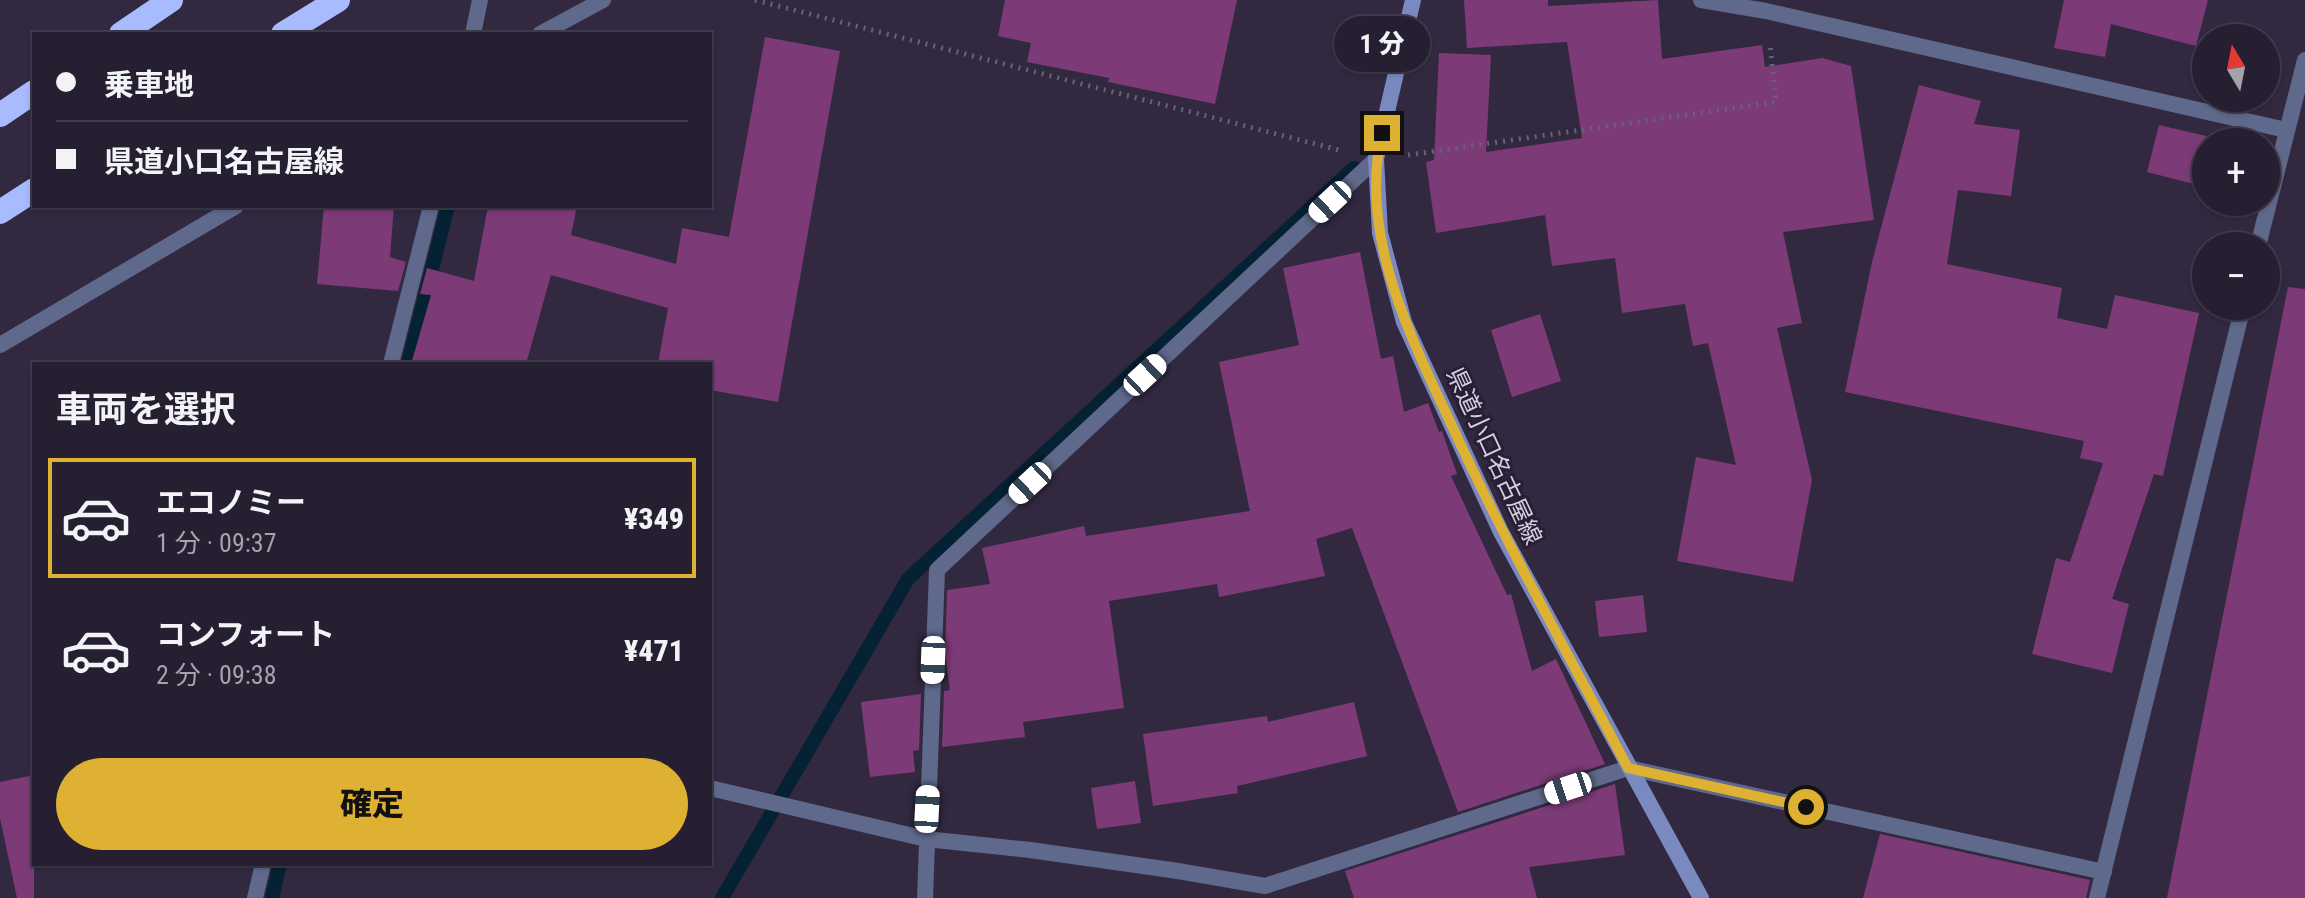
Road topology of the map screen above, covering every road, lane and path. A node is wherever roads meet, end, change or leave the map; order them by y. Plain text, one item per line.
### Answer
1 (171, 0) edge
2 (338, 0) edge
3 (480, 0) edge
4 (603, 0) edge
5 (755, 0) edge
6 (1413, 0) edge
7 (1701, 0) edge
8 (1766, 11) junction
9 (124, 32) edge
10 (286, 32) edge
11 (473, 32) edge
12 (544, 32) edge
13 (2305, 60) edge
14 (32, 93) edge
15 (0, 115) edge
16 (2286, 130) junction
17 (1376, 159) junction
18 (32, 191) edge
19 (233, 208) edge
20 (430, 208) edge
21 (0, 212) edge
22 (2261, 232) edge
23 (2240, 320) edge
24 (0, 345) edge
25 (392, 362) edge
26 (1628, 768) junction
27 (712, 788) edge
28 (926, 839) junction
29 (263, 866) edge
30 (2104, 872) junction
31 (255, 898) edge
32 (925, 898) edge
33 (1701, 898) edge
34 (2097, 898) edge

1 - 9 highway
2 - 10 highway
3 - 11 street
4 - 12 street
5 - 17 path
6 - 17 main road, 県道小口名古屋線
7 - 8 street
8 - 16 street
8 - 17 path
13 - 16 street
14 - 15 highway
16 - 22 street
17 - 26 main road, 県道小口名古屋線
17 - 28 street
18 - 21 highway
19 - 24 street
20 - 25 street
23 - 30 street
26 - 28 street
26 - 30 street
26 - 33 main road, 県道小口名古屋線
27 - 28 street
28 - 32 street
29 - 31 street
30 - 34 street

